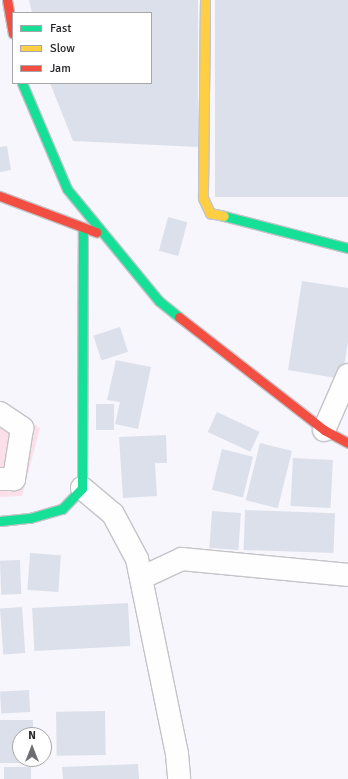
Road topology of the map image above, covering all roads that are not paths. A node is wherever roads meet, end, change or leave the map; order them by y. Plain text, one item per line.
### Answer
1 (7, 0) edge
2 (205, 0) edge
3 (12, 28) edge
4 (22, 84) edge
5 (0, 196) edge
6 (83, 228) junction
7 (105, 235) junction
8 (348, 248) edge
9 (348, 375) edge
10 (0, 413) edge
11 (324, 430) junction
12 (348, 443) edge
13 (0, 479) edge
14 (82, 488) junction
15 (0, 521) edge
16 (348, 575) edge
17 (141, 578) junction
18 (179, 779) edge

1 - 3 street
2 - 8 street
4 - 7 street
5 - 6 street
6 - 7 street
6 - 14 street
7 - 11 street
9 - 11 street
10 - 13 street
11 - 12 street
14 - 15 street
14 - 17 street
16 - 17 street
17 - 18 street

